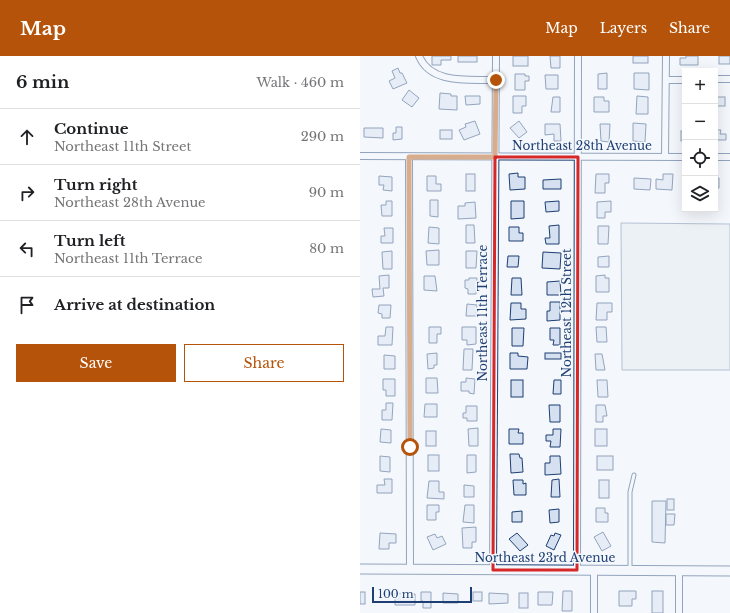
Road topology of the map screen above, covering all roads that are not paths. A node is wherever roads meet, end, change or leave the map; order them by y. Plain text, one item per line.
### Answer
1 (419, 56) edge
2 (496, 56) edge
3 (578, 56) edge
4 (666, 56) edge
5 (718, 79) edge
6 (730, 79) edge
7 (496, 80) junction
8 (666, 80) junction
9 (682, 80) edge
10 (360, 156) edge
11 (665, 156) junction
12 (409, 157) junction
13 (495, 157) junction
14 (682, 157) edge
15 (718, 157) edge
16 (730, 157) edge
17 (578, 158) junction
18 (634, 475) dead end
19 (360, 569) edge
20 (410, 569) junction
21 (493, 570) junction
22 (577, 570) junction
23 (594, 570) junction
24 (630, 570) junction
25 (679, 570) junction
26 (730, 571) edge
27 (594, 613) edge
28 (679, 613) edge

1 - 7 street
2 - 7 street, Northeast 11th Terrace
3 - 17 street, Northeast 12th Street
4 - 8 street
5 - 6 street
7 - 13 street, Northeast 11th Terrace
8 - 9 street
8 - 11 street
10 - 12 street, Northeast 28th Avenue
11 - 14 street, Northeast 28th Avenue
11 - 17 street, Northeast 28th Avenue
12 - 13 street, Northeast 28th Avenue
12 - 20 street
13 - 17 street, Northeast 28th Avenue
13 - 21 street, Northeast 11th Terrace
15 - 16 street
17 - 22 street, Northeast 12th Street
18 - 24 lane
19 - 20 main road, Northeast 23rd Avenue
20 - 21 main road, Northeast 23rd Avenue
21 - 22 main road, Northeast 23rd Avenue
22 - 23 main road, Northeast 23rd Avenue
23 - 24 main road, Northeast 23rd Avenue
23 - 27 street
24 - 25 main road, Northeast 23rd Avenue
25 - 26 main road, Northeast 23rd Avenue
25 - 28 street

